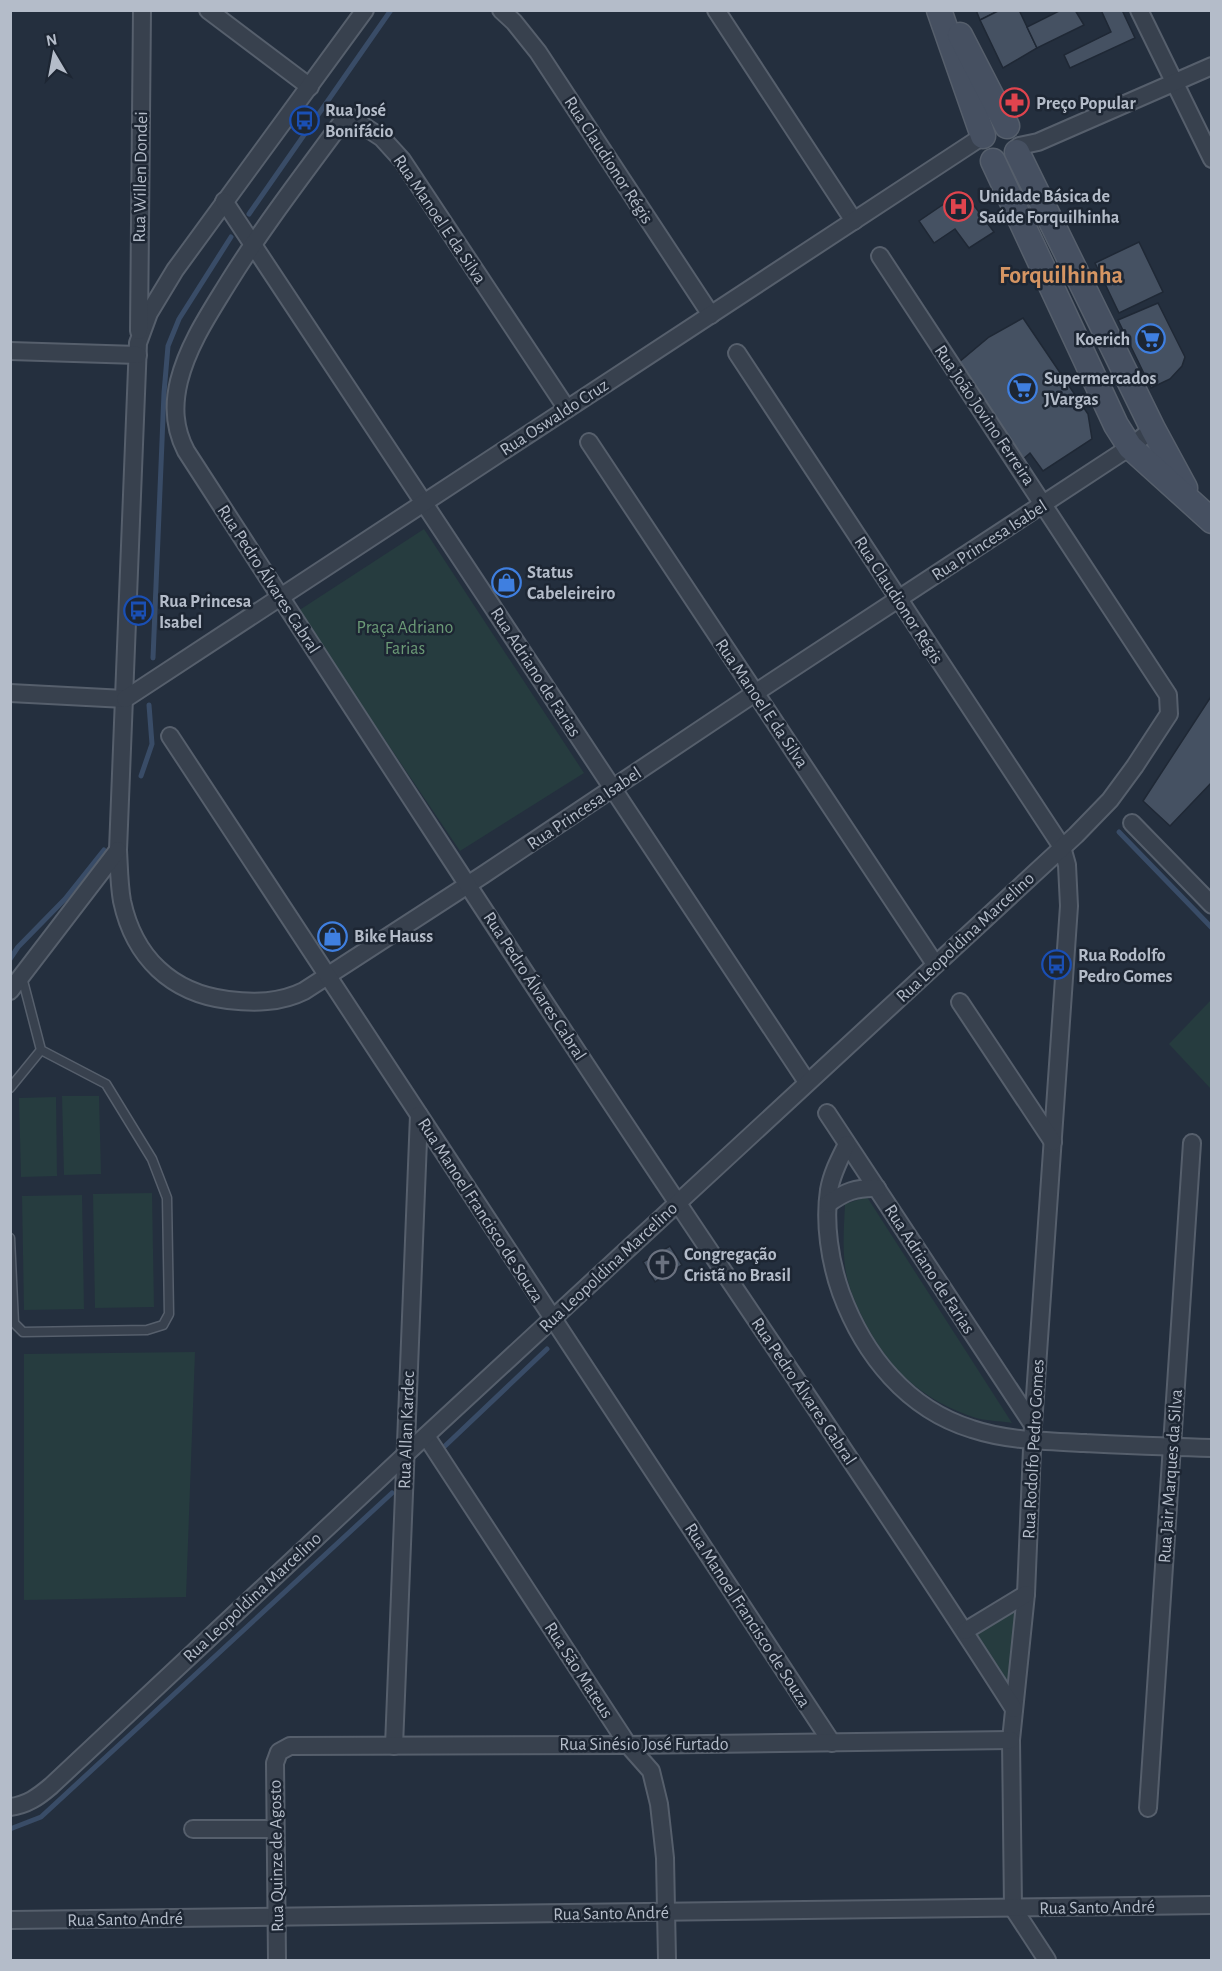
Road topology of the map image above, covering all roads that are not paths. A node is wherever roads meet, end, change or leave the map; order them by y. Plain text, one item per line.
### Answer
1 (142, 10) edge
2 (208, 10) edge
3 (365, 10) edge
4 (501, 10) edge
5 (716, 10) edge
6 (939, 10) edge
7 (945, 10) edge
8 (1140, 10) edge
9 (1212, 66) edge
10 (1174, 82) junction
11 (310, 87) junction
12 (983, 136) junction
13 (1014, 141) junction
14 (1212, 159) edge
15 (993, 161) junction
16 (224, 201) junction
17 (854, 221) junction
18 (252, 244) junction
19 (880, 256) dead end
20 (1081, 280) junction
21 (1054, 293) junction
22 (711, 315) junction
23 (138, 349) junction
24 (10, 351) edge
25 (737, 353) dead end
26 (567, 409) junction
27 (1153, 429) junction
28 (589, 442) dead end
29 (1130, 447) junction
30 (424, 503) junction
31 (1044, 503) junction
32 (1194, 504) junction
33 (1212, 521) edge
34 (280, 597) junction
35 (899, 599) junction
36 (10, 693) edge
37 (755, 693) junction
38 (1168, 695) joint
39 (125, 699) junction
40 (170, 736) dead end
41 (613, 789) junction
42 (1132, 823) dead end
43 (1062, 847) junction
44 (118, 850) junction
45 (469, 885) junction
46 (1212, 905) edge
47 (935, 964) junction
48 (22, 976) junction
49 (328, 977) junction
50 (10, 991) edge
51 (960, 1002) dead end
52 (41, 1050) junction
53 (807, 1082) junction
54 (10, 1088) edge
55 (827, 1113) dead end
56 (419, 1115) junction
57 (1053, 1142) junction
58 (1192, 1143) dead end
59 (848, 1144) junction
60 (877, 1188) junction
61 (677, 1203) junction
62 (828, 1204) junction
63 (10, 1238) edge
64 (553, 1318) junction
65 (1033, 1432) junction
66 (426, 1436) junction
67 (1172, 1447) junction
68 (1212, 1448) edge
69 (406, 1454) junction
70 (1026, 1594) junction
71 (965, 1631) junction
72 (1014, 1709) junction
73 (1011, 1740) junction
74 (832, 1743) junction
75 (628, 1745) junction
76 (394, 1746) junction
77 (279, 1752) joint
78 (10, 1807) edge
79 (1148, 1808) dead end
80 (193, 1829) dead end
81 (275, 1829) junction
82 (1212, 1905) edge
83 (1013, 1908) junction
84 (666, 1912) junction
85 (276, 1917) junction
86 (10, 1920) edge
87 (277, 1960) edge
88 (667, 1960) edge
89 (1047, 1960) edge

1 - 23 street, Rua Willen Dondei
2 - 11 street
3 - 11 street
4 - 22 street, Rua Claudionor Régis
5 - 17 street
6 - 12 main road
7 - 13 main road
8 - 10 street
9 - 10 street
10 - 13 street
10 - 14 street
11 - 16 street
12 - 13 main road
12 - 15 main road
12 - 17 street, Rua Oswaldo Cruz
13 - 15 main road
13 - 20 main road
15 - 21 main road
16 - 18 street, Rua Adriano de Farias
16 - 23 street
17 - 22 street, Rua Oswaldo Cruz
18 - 26 street, Rua Manoel E da Silva
18 - 30 street, Rua Adriano de Farias
18 - 34 street, Rua Pedro Álvares Cabral
19 - 31 street, Rua João Jovino Ferreira
20 - 21 main road
20 - 27 main road
21 - 29 main road
22 - 26 street, Rua Oswaldo Cruz
23 - 24 street
23 - 39 street, Rua Princesa Isabel
25 - 35 street, Rua Claudionor Régis
26 - 30 street, Rua Oswaldo Cruz
27 - 29 street, Rua Princesa Isabel
27 - 32 main road
28 - 37 street, Rua Manoel E da Silva
29 - 31 street, Rua Princesa Isabel
29 - 32 main road
30 - 34 street, Rua Oswaldo Cruz
30 - 41 street, Rua Adriano de Farias
31 - 35 street, Rua Princesa Isabel
31 - 38 street, Rua João Jovino Ferreira
32 - 33 main road
34 - 39 street, Rua Oswaldo Cruz
34 - 45 street, Rua Pedro Álvares Cabral
35 - 37 street, Rua Princesa Isabel
35 - 43 street, Rua Claudionor Régis
36 - 39 street
37 - 41 street, Rua Princesa Isabel
37 - 47 street, Rua Manoel E da Silva
38 - 43 street, Rua Leopoldina Marcelino
39 - 44 street, Rua Princesa Isabel
40 - 49 street, Rua Manoel Francisco de Souza
41 - 45 street, Rua Princesa Isabel
41 - 53 street, Rua Adriano de Farias
42 - 46 street
43 - 47 street, Rua Leopoldina Marcelino
43 - 57 street, Rua Rodolfo Pedro Gomes
44 - 48 street
44 - 49 street, Rua Princesa Isabel
45 - 49 street, Rua Princesa Isabel
45 - 61 street, Rua Pedro Álvares Cabral
47 - 53 street, Rua Leopoldina Marcelino
48 - 50 street
48 - 52 lane
49 - 56 street, Rua Manoel Francisco de Souza
51 - 57 street
52 - 54 lane
52 - 63 lane
53 - 61 street, Rua Leopoldina Marcelino
55 - 59 street, Rua Adriano de Farias
56 - 64 street, Rua Manoel Francisco de Souza
56 - 69 street, Rua Allan Kardec
57 - 65 street, Rua Rodolfo Pedro Gomes
58 - 67 street, Rua Jair Marques da Silva
59 - 60 street, Rua Adriano de Farias
59 - 62 street
60 - 62 street
60 - 65 street, Rua Adriano de Farias
61 - 64 street, Rua Leopoldina Marcelino
61 - 71 street, Rua Pedro Álvares Cabral
62 - 65 street
64 - 66 street, Rua Leopoldina Marcelino
64 - 74 street, Rua Manoel Francisco de Souza
65 - 67 street
65 - 70 street, Rua Rodolfo Pedro Gomes
66 - 69 street, Rua Leopoldina Marcelino
66 - 75 street, Rua São Mateus
67 - 68 street
67 - 79 street, Rua Jair Marques da Silva
69 - 76 street, Rua Allan Kardec
69 - 78 street, Rua Leopoldina Marcelino
70 - 71 street
70 - 72 street, Rua Rodolfo Pedro Gomes
71 - 72 street, Rua Pedro Álvares Cabral
72 - 73 street, Rua Rodolfo Pedro Gomes
73 - 74 street, Rua Sinésio José Furtado
73 - 83 street, Rua Rodolfo Pedro Gomes
74 - 75 street, Rua Sinésio José Furtado
75 - 76 street, Rua Sinésio José Furtado
75 - 84 street, Rua São Mateus
76 - 77 street, Rua Sinésio José Furtado
77 - 81 street, Rua Quinze de Agosto
80 - 81 street
81 - 85 street, Rua Quinze de Agosto
82 - 83 street, Rua Santo André
83 - 84 street, Rua Santo André
83 - 89 street
84 - 85 street, Rua Santo André
84 - 88 street, Rua São Mateus
85 - 86 street, Rua Santo André
85 - 87 street, Rua Quinze de Agosto

